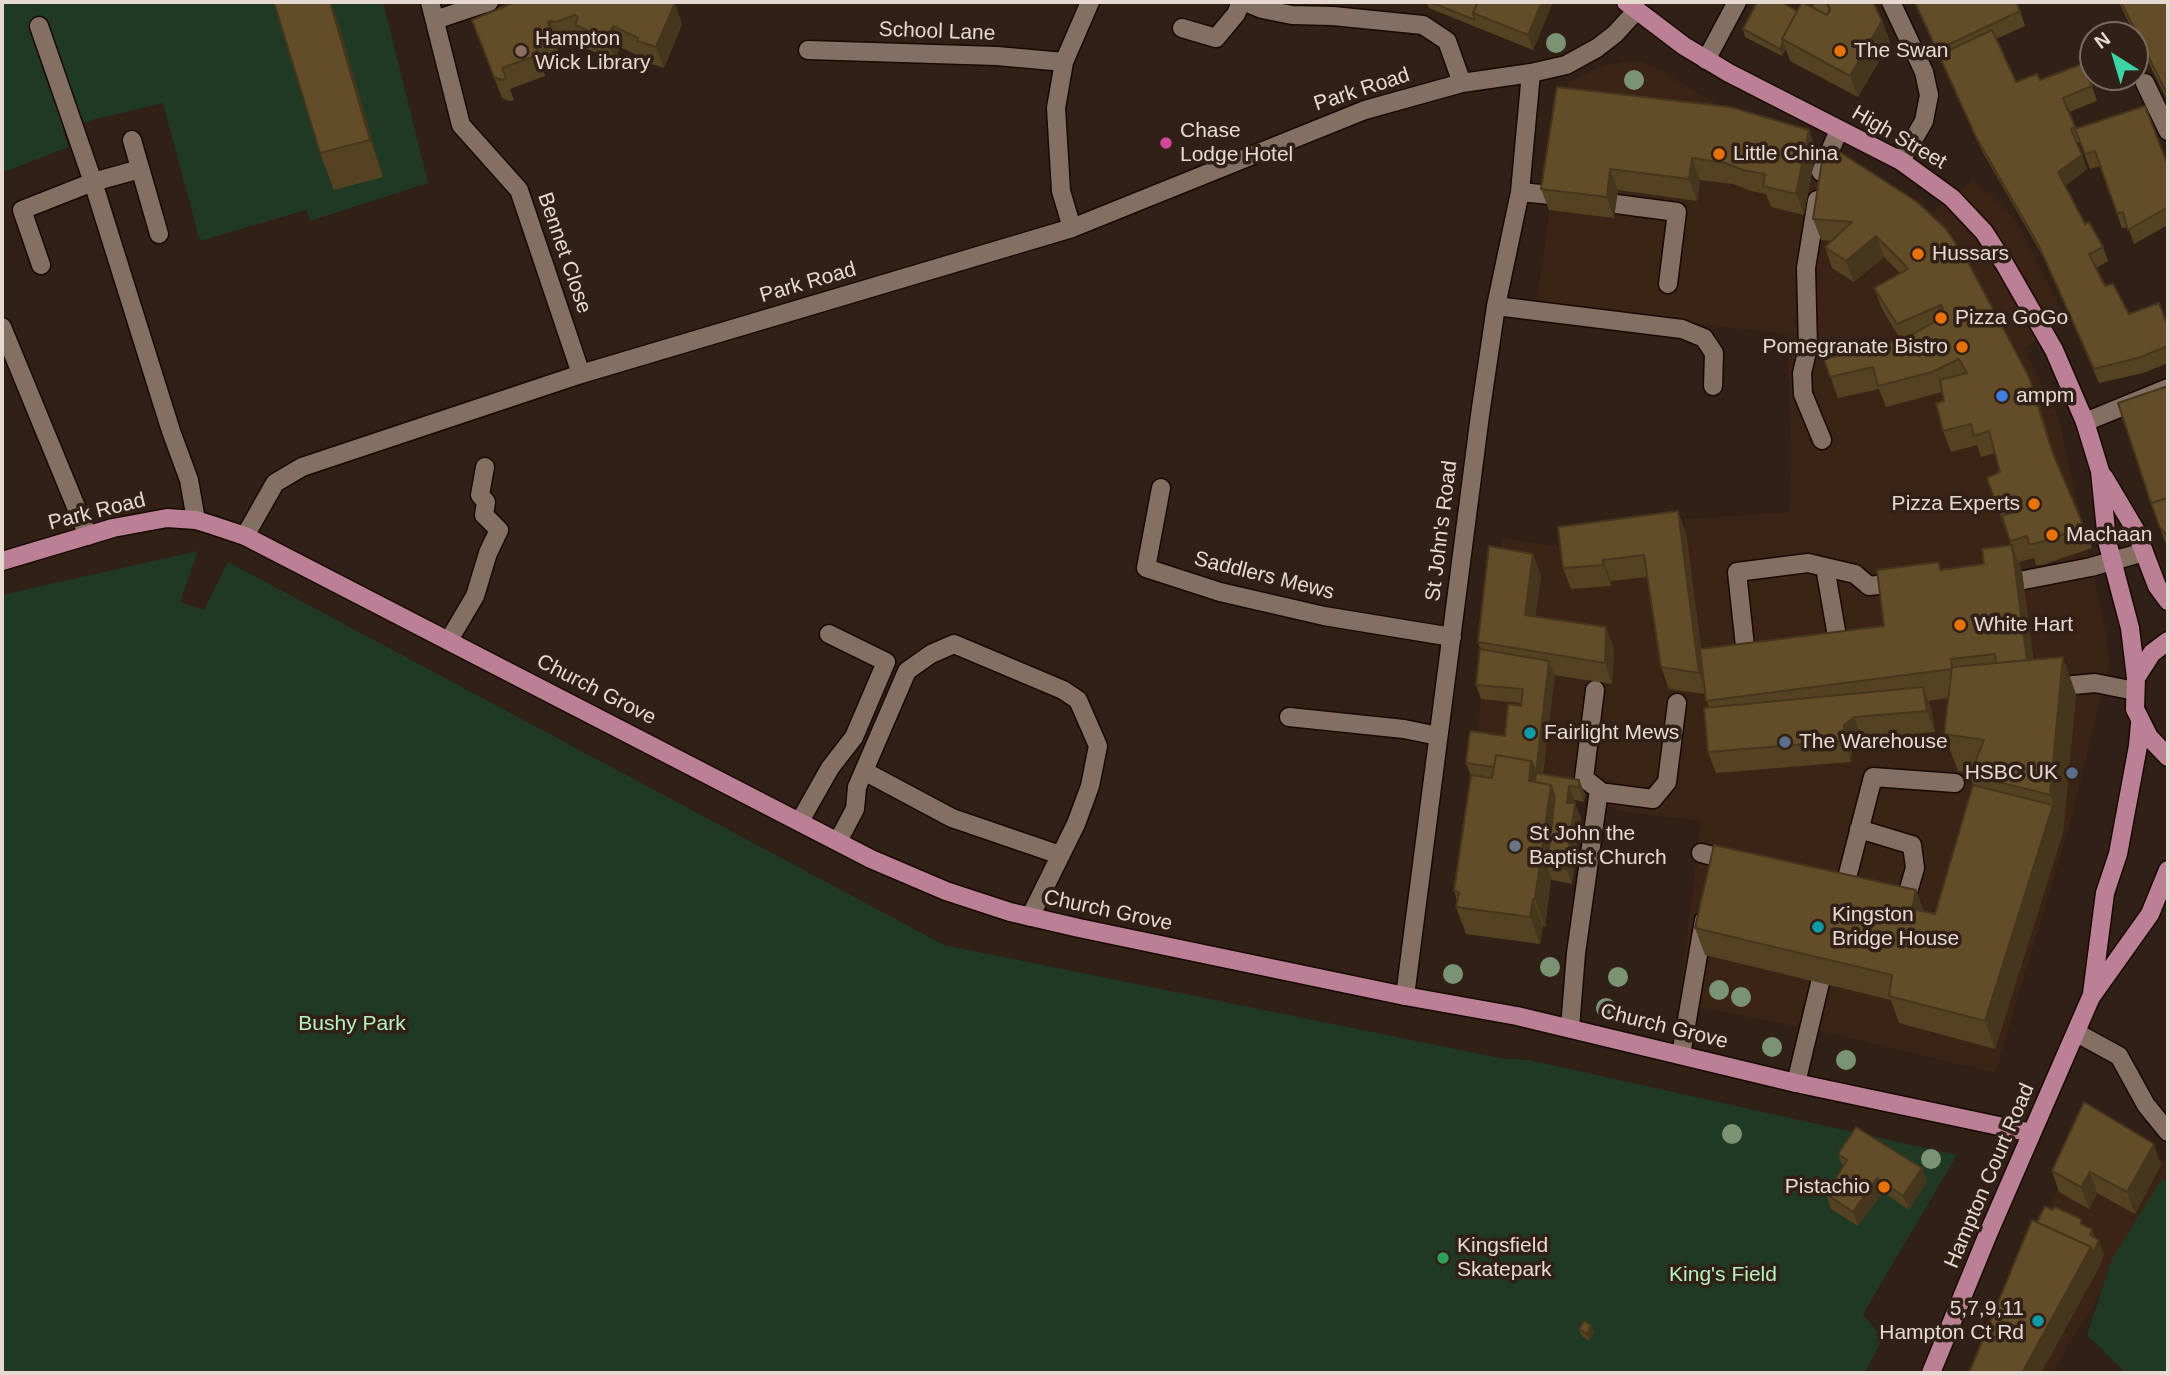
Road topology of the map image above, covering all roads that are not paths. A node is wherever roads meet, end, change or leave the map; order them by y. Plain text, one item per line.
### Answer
1 (430, 2) edge
2 (489, 2) edge
3 (1090, 2) edge
4 (1243, 2) edge
5 (1737, 2) edge
6 (1891, 2) edge
7 (1631, 6) edge
8 (435, 20) junction
9 (39, 26) dead end
10 (1182, 28) dead end
11 (808, 50) dead end
12 (1706, 60) junction
13 (1064, 62) junction
14 (1531, 73) junction
15 (1462, 83) junction
16 (2149, 91) edge
17 (1839, 130) junction
18 (2168, 131) edge
19 (132, 140) dead end
20 (1901, 161) junction
21 (139, 169) junction
22 (93, 182) junction
23 (1520, 192) junction
24 (1551, 195) edge
25 (1616, 204) dead end
26 (1072, 229) junction
27 (159, 234) dead end
28 (41, 264) dead end
29 (1668, 284) dead end
30 (1496, 306) junction
31 (2, 327) edge
32 (581, 374) junction
33 (1713, 386) dead end
34 (2168, 388) edge
35 (2085, 422) junction
36 (1822, 440) dead end
37 (485, 467) dead end
38 (2101, 471) junction
39 (1161, 488) dead end
40 (195, 520) junction
41 (88, 536) junction
42 (245, 536) junction
43 (2144, 552) junction
44 (2, 561) edge
45 (2111, 562) junction
46 (1825, 567) junction
47 (1915, 580) edge
48 (2024, 580) dead end
49 (2168, 601) edge
50 (829, 635) dead end
51 (1451, 637) junction
52 (449, 640) junction
53 (2168, 641) edge
54 (1839, 649) edge
55 (1747, 666) edge
56 (2135, 685) junction
57 (2037, 688) edge
58 (1595, 690) edge
59 (1677, 703) dead end
60 (1289, 717) dead end
61 (2140, 723) junction
62 (1438, 736) junction
63 (2168, 757) edge
64 (864, 771) junction
65 (1955, 783) edge
66 (1599, 792) junction
67 (800, 821) junction
68 (1859, 829) junction
69 (838, 841) junction
70 (1060, 855) junction
71 (1710, 860) edge
72 (1754, 866) edge
73 (2168, 870) edge
74 (1839, 891) edge
75 (1708, 897) edge
76 (1906, 900) edge
77 (1030, 917) junction
78 (1820, 984) edge
79 (1405, 996) junction
80 (2091, 997) junction
81 (1570, 1028) junction
82 (2077, 1033) junction
83 (1681, 1055) junction
84 (1796, 1083) junction
85 (2168, 1132) edge
86 (2032, 1133) junction
87 (1931, 1373) edge

1 - 8 street, Bennet Close
2 - 8 street
3 - 13 street
4 - 10 street
4 - 15 street
5 - 12 street
6 - 20 street
7 - 12 main road, High Street
7 - 14 street, Park Road
8 - 32 street, Bennet Close
9 - 22 street
11 - 13 street, School Lane
12 - 17 main road, High Street
13 - 26 street
14 - 15 street, Park Road
14 - 23 street, St John's Road
15 - 26 street, Park Road
16 - 18 street
17 - 20 main road, High Street
17 - 36 street
19 - 21 street
20 - 35 main road, High Street
21 - 22 street
21 - 27 street
22 - 28 street
22 - 40 street
23 - 24 street
23 - 30 street, St John's Road
25 - 29 street
26 - 32 street, Park Road
30 - 33 street
30 - 51 street, St John's Road
31 - 41 street
32 - 42 street, Park Road
34 - 35 street
35 - 38 main road, High Street
37 - 52 street
38 - 43 main road, High Street
38 - 45 main road, High Street
39 - 51 street, Saddlers Mews
40 - 41 main road, Park Road
40 - 42 main road, Park Road
41 - 44 main road, Park Road
42 - 52 main road, Church Grove
43 - 45 street
43 - 49 main road, High Street
45 - 48 street
45 - 56 main road, High Street
46 - 47 street
46 - 54 street
46 - 55 street
50 - 67 street
51 - 62 street, St John's Road
52 - 67 main road, Church Grove
53 - 56 main road
56 - 57 street
56 - 61 main road, High Street
58 - 66 street
59 - 66 street
60 - 62 street
61 - 63 main road
61 - 80 main road, Hampton Court Road
62 - 79 street, St John's Road
64 - 69 street
64 - 70 street
64 - 70 street
65 - 68 street
66 - 81 street
67 - 69 main road, Church Grove
68 - 74 street
68 - 76 street
69 - 77 main road, Church Grove
70 - 77 street
71 - 72 street
73 - 80 main road, Hampton Court Road
75 - 83 street
77 - 79 main road, Church Grove
78 - 84 street
79 - 81 main road, Church Grove
80 - 82 main road, Hampton Court Road
81 - 83 main road, Church Grove
82 - 85 street
82 - 86 main road, Hampton Court Road
83 - 84 main road, Church Grove
84 - 86 main road, Church Grove
86 - 87 main road, Hampton Court Road

